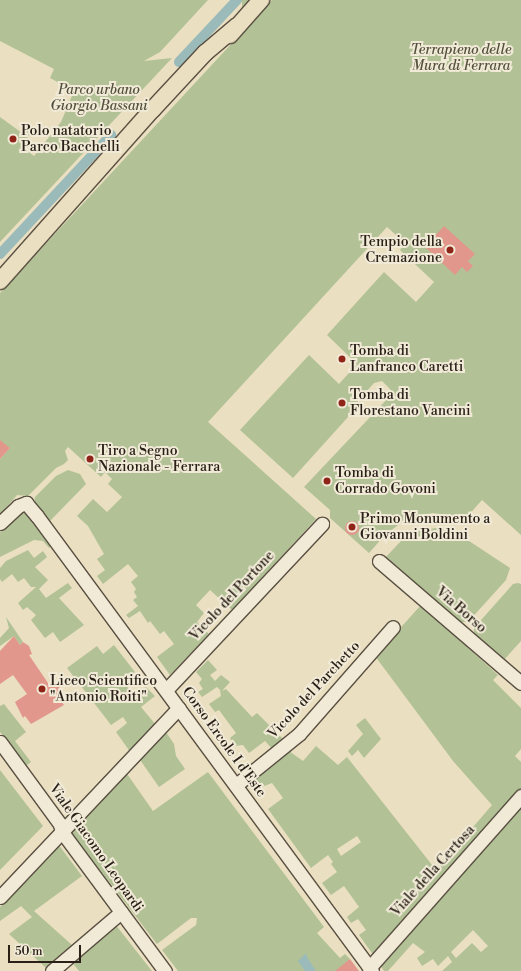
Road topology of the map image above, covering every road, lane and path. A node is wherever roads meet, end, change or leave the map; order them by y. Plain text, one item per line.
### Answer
1 (261, 0) edge
2 (0, 281) edge
3 (0, 523) edge
4 (322, 524) dead end
5 (379, 561) dead end
6 (393, 627) dead end
7 (521, 683) edge
8 (166, 690) junction
9 (179, 708) junction
10 (0, 742) edge
11 (236, 785) junction
12 (521, 796) edge
13 (62, 832) junction
14 (0, 897) edge
15 (121, 912) junction
16 (371, 969) edge
17 (52, 971) edge
18 (165, 971) edge

1 - 2 main road
3 - 8 street, Corso Ercole I d'Este
4 - 8 street, Vicolo del Portone
5 - 7 street, Via Borso
6 - 11 street, Vicolo del Parchetto
8 - 9 street, Corso Ercole I d'Este
9 - 11 street, Corso Ercole I d'Este
9 - 13 street
10 - 13 street, Viale Giacomo Leopardi
11 - 16 street, Corso Ercole I d'Este
12 - 16 street, Viale della Certosa
13 - 14 street
13 - 15 street, Viale Giacomo Leopardi
15 - 17 street
15 - 18 street, Viale Giacomo Leopardi

